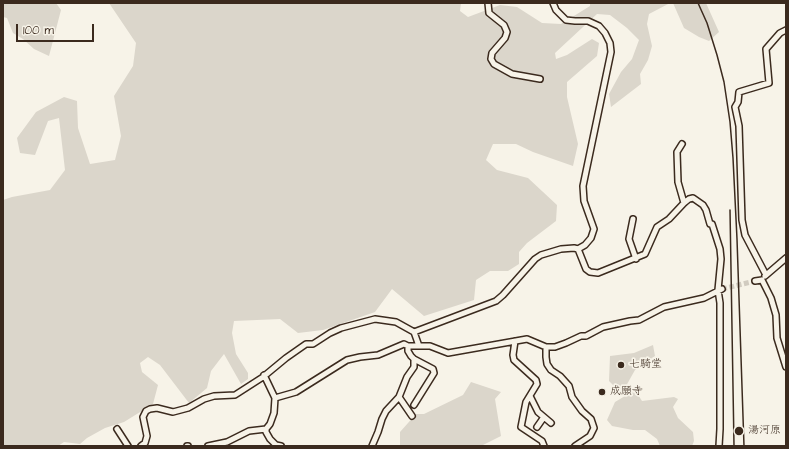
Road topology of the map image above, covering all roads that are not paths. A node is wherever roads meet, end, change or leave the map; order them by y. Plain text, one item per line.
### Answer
1 (488, 3) edge
2 (553, 3) edge
3 (786, 30) edge
4 (540, 79) dead end
5 (682, 144) dead end
6 (684, 203) junction
7 (633, 219) dead end
8 (710, 224) junction
9 (711, 232) dead end
10 (578, 249) junction
11 (786, 258) edge
12 (636, 259) junction
13 (766, 274) junction
14 (762, 280) junction
15 (755, 281) tunnel mouth
16 (720, 290) junction
17 (414, 332) junction
18 (515, 341) junction
19 (408, 346) junction
20 (419, 346) junction
21 (546, 347) junction
22 (414, 359) junction
23 (786, 367) edge
24 (264, 375) junction
25 (530, 396) junction
26 (399, 397) junction
27 (275, 398) junction
28 (414, 405) dead end
29 (412, 416) dead end
30 (544, 417) junction
31 (551, 423) dead end
32 (537, 427) dead end
33 (117, 429) dead end
34 (266, 429) junction
35 (128, 446) edge
36 (141, 446) edge
37 (208, 446) edge
38 (281, 446) edge
39 (372, 446) edge
40 (544, 446) edge
41 (575, 446) edge
42 (719, 446) edge

1 - 4 street
2 - 10 street
3 - 13 street
5 - 6 street
6 - 8 street
6 - 12 street
7 - 12 street
8 - 9 street
8 - 16 street
10 - 12 street
10 - 17 street
11 - 13 street
13 - 14 street
14 - 15 street
14 - 23 street
16 - 21 street
16 - 42 street
17 - 20 street
17 - 24 street
18 - 20 street
18 - 21 street
18 - 25 street
19 - 20 street
19 - 22 street
19 - 27 street
21 - 41 street
22 - 26 street
22 - 28 street
24 - 27 street
24 - 36 street
25 - 30 street
25 - 40 street
26 - 29 street
26 - 39 street
27 - 34 street
30 - 31 street
30 - 32 street
33 - 35 street
34 - 37 street
34 - 38 street

